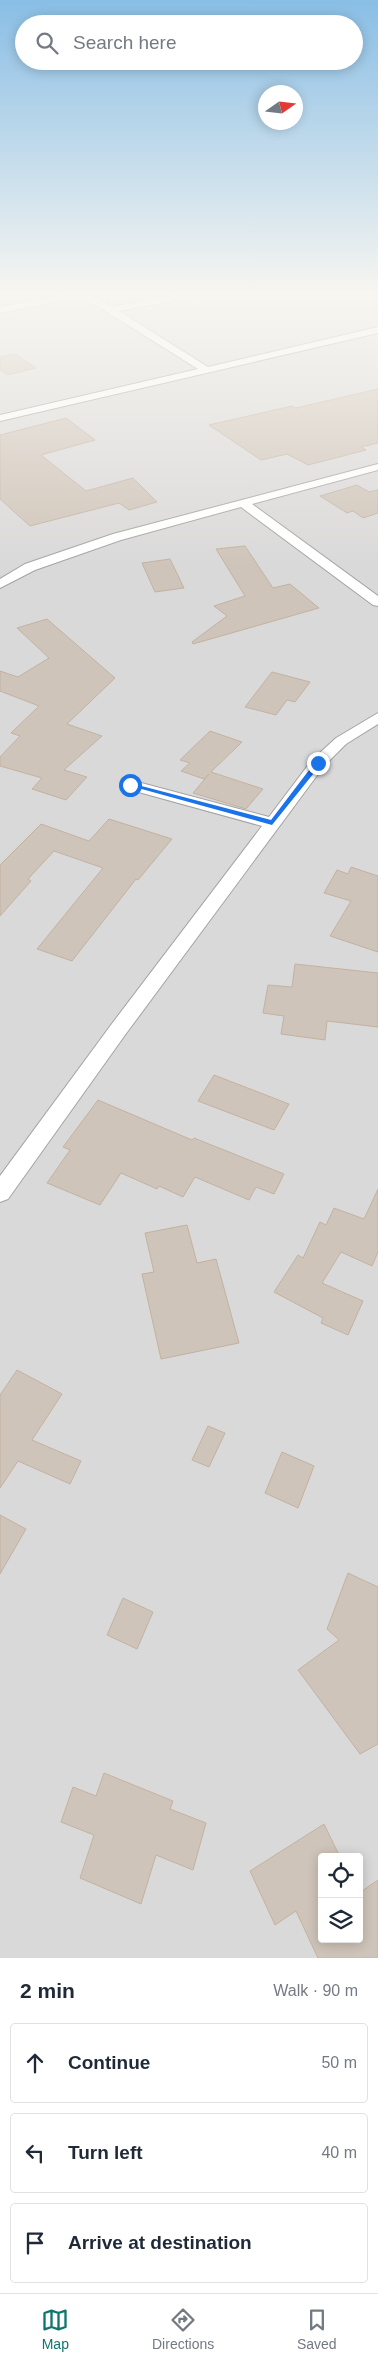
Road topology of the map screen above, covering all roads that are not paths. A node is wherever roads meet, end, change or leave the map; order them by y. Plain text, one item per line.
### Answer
1 (149, 383) edge
2 (0, 418) edge
3 (378, 467) edge
4 (242, 503) junction
5 (0, 584) edge
6 (378, 602) edge
7 (378, 717) edge
8 (130, 785) dead end
9 (272, 823) junction
10 (0, 1193) edge

1 - 2 street
3 - 4 street
4 - 5 street
4 - 6 street
7 - 9 street
8 - 9 street
9 - 10 street

